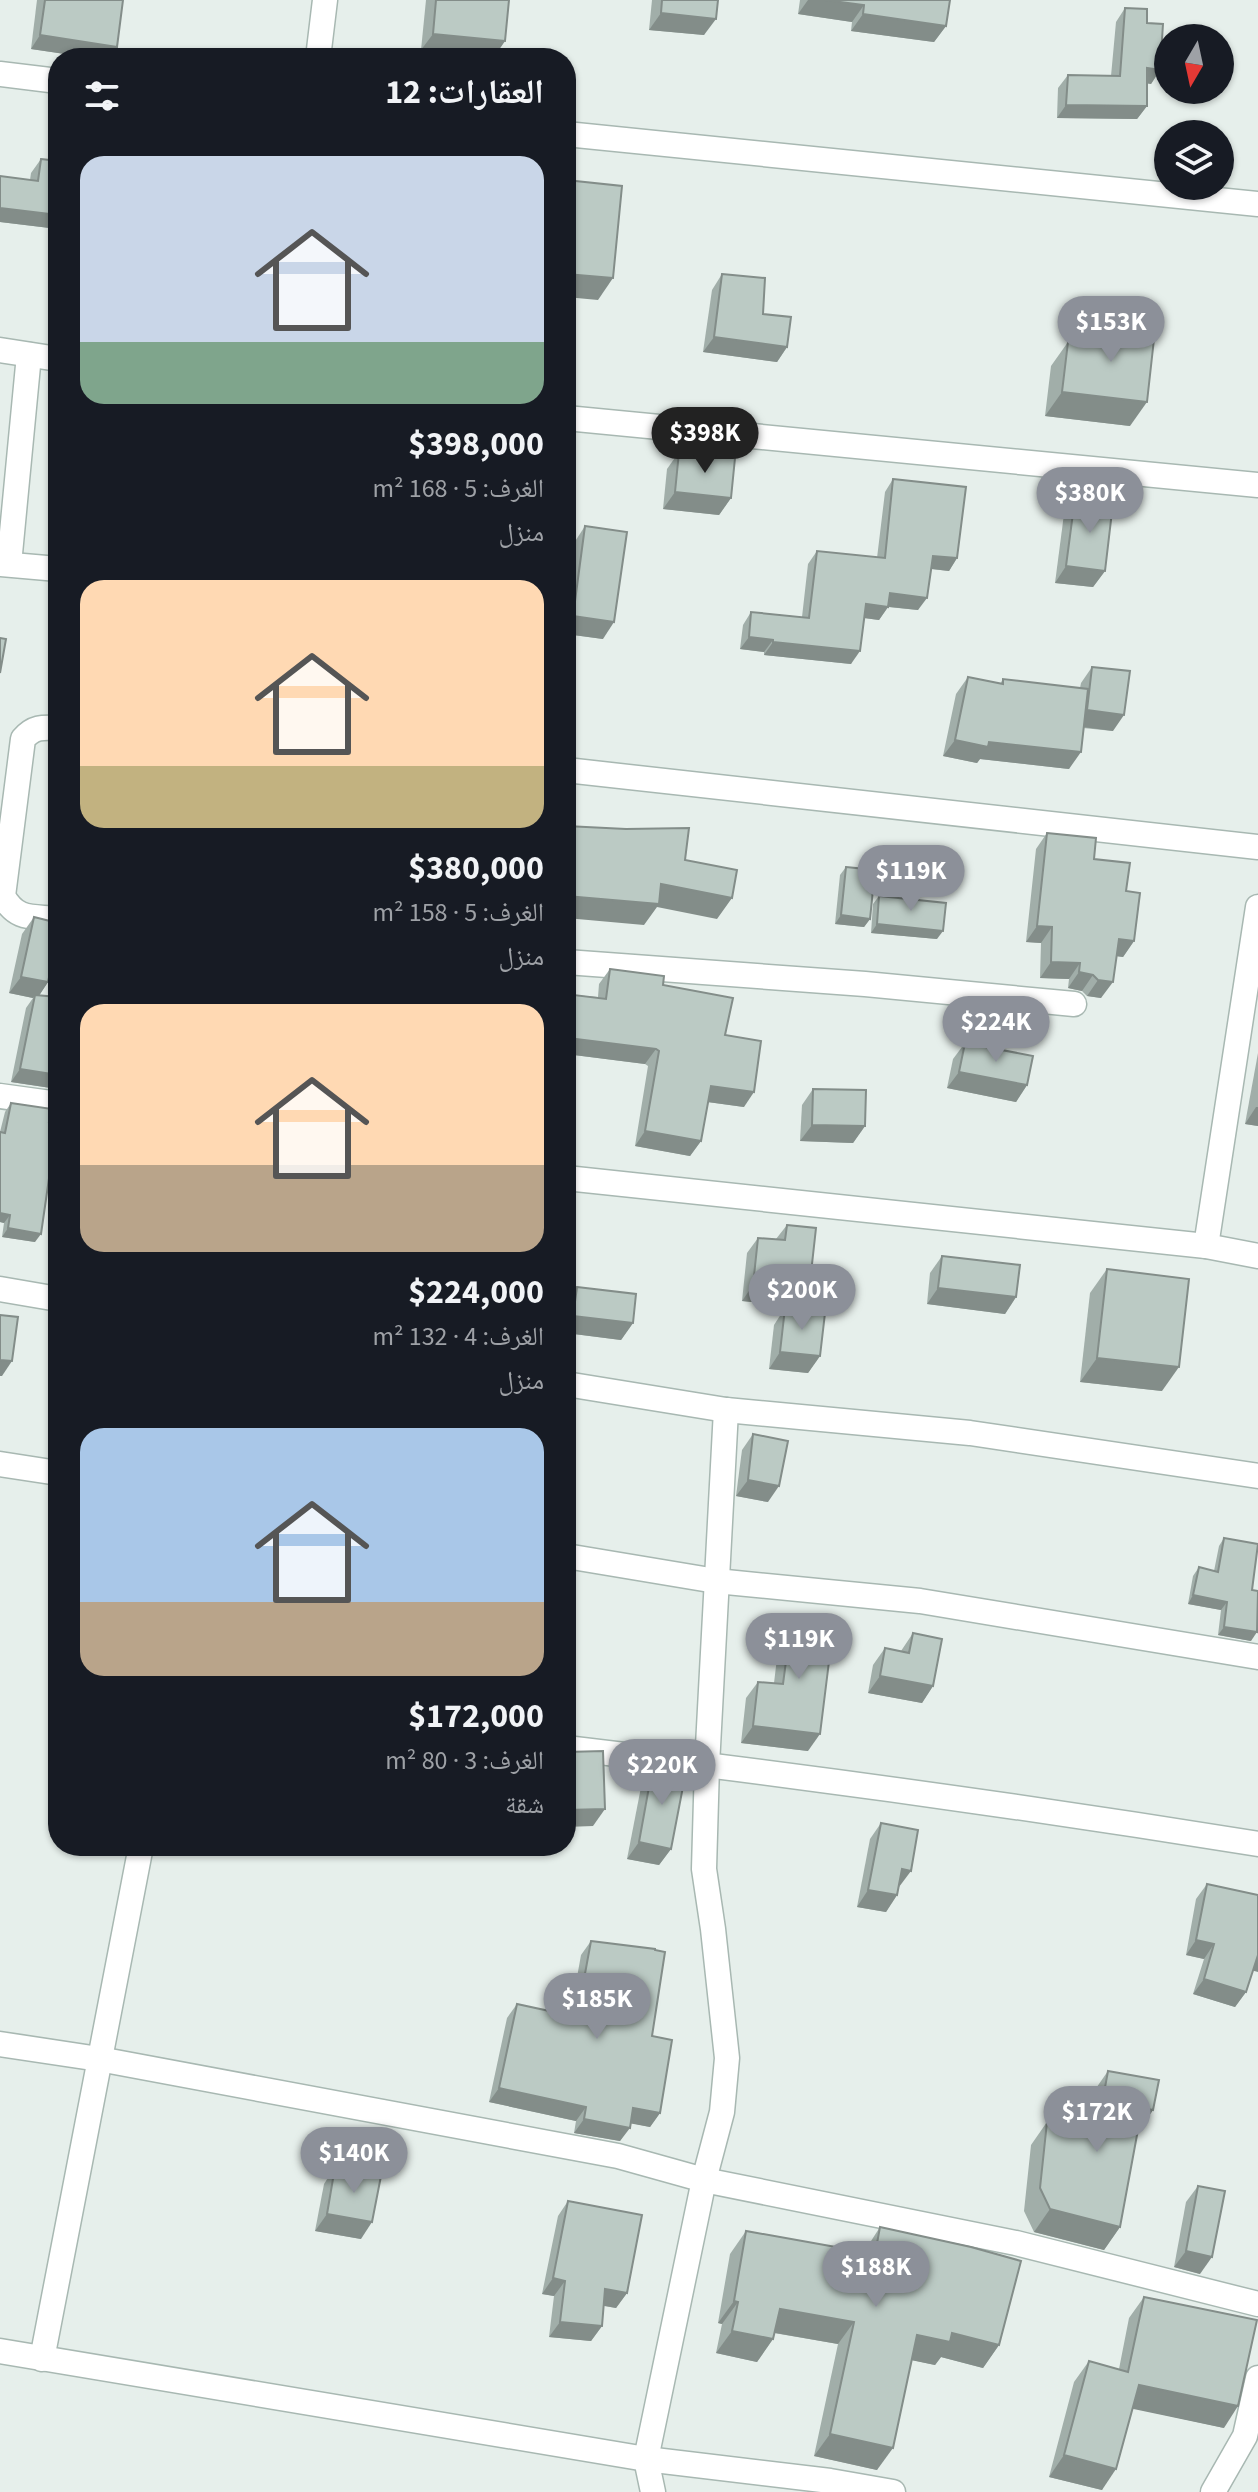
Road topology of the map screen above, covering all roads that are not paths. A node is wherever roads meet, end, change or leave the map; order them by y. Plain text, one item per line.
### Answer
1 (325, 0) edge
2 (319, 48) edge
3 (0, 74) edge
4 (48, 80) edge
5 (576, 135) edge
6 (1258, 204) edge
7 (0, 350) edge
8 (29, 355) junction
9 (48, 358) edge
10 (576, 419) edge
11 (1258, 485) edge
12 (4, 564) edge
13 (48, 568) edge
14 (48, 727) edge
15 (576, 771) edge
16 (1258, 847) edge
17 (1258, 907) edge
18 (48, 918) edge
19 (576, 963) edge
20 (1252, 985) edge
21 (1074, 1004) dead end
22 (0, 1096) edge
23 (48, 1103) edge
24 (576, 1179) edge
25 (1206, 1246) junction
26 (1258, 1256) edge
27 (0, 1289) edge
28 (48, 1297) edge
29 (576, 1386) edge
30 (726, 1410) junction
31 (0, 1464) edge
32 (48, 1471) edge
33 (1258, 1476) edge
34 (576, 1558) edge
35 (716, 1581) junction
36 (1258, 1657) edge
37 (576, 1749) edge
38 (707, 1765) junction
39 (1258, 1844) edge
40 (139, 1856) edge
41 (0, 2044) edge
42 (99, 2059) junction
43 (704, 2180) junction
44 (1258, 2304) edge
45 (0, 2351) edge
46 (42, 2359) junction
47 (1258, 2378) edge
48 (646, 2459) junction
49 (653, 2492) edge
50 (893, 2492) edge
51 (1213, 2492) edge

1 - 2 street
3 - 4 street
5 - 6 street
7 - 8 street
8 - 9 street
8 - 12 street
10 - 11 street
12 - 13 street
14 - 18 street
15 - 16 street
17 - 20 street
19 - 21 street
20 - 25 street
22 - 23 street
24 - 25 street
25 - 26 street
27 - 28 street
29 - 30 street
30 - 33 street
30 - 35 street
31 - 32 street
34 - 35 street
35 - 36 street
35 - 38 street
37 - 38 street
38 - 39 street
38 - 43 street
40 - 42 street
41 - 42 street
42 - 43 street
42 - 46 street
43 - 44 street
43 - 48 street
45 - 46 street
46 - 48 street
47 - 51 street
48 - 49 street
48 - 50 street

